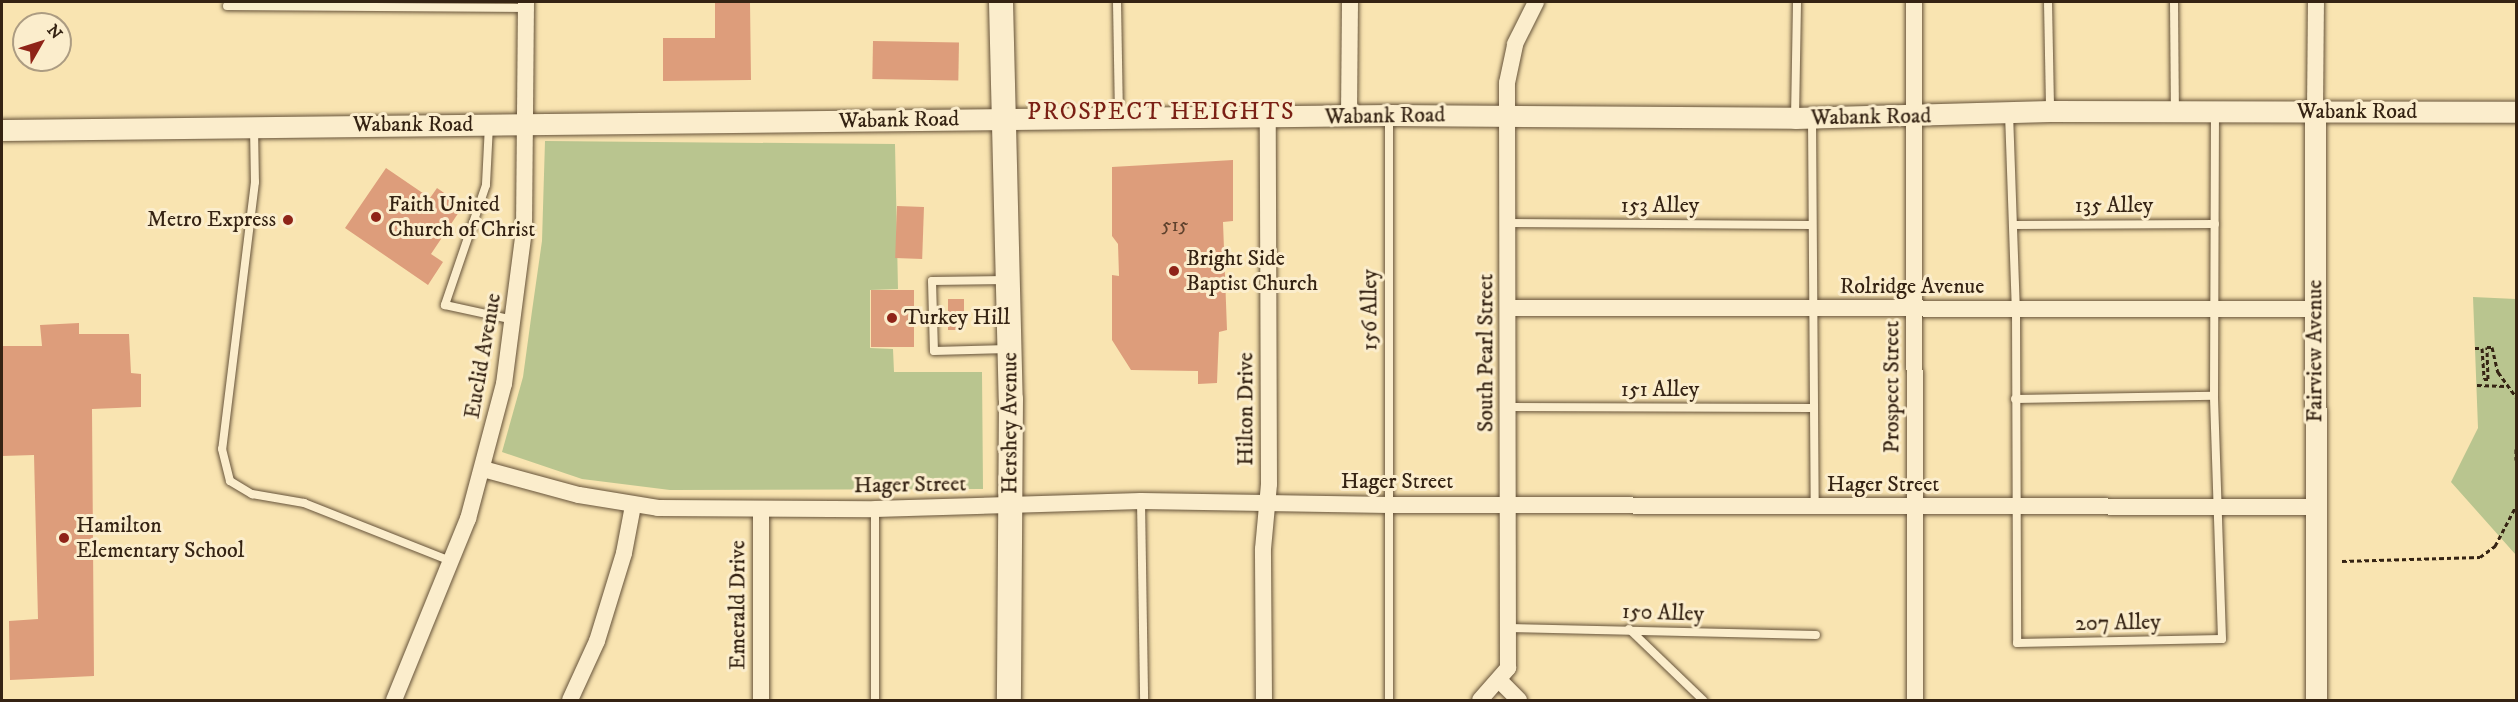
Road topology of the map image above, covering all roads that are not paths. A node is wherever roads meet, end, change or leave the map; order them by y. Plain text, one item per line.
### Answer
1 (1001, 2) edge
2 (1117, 2) edge
3 (1350, 2) edge
4 (1536, 2) edge
5 (1797, 2) edge
6 (1914, 2) edge
7 (2049, 2) edge
8 (2174, 2) edge
9 (2316, 2) edge
10 (526, 5) edge
11 (227, 6) dead end
12 (2050, 111) junction
13 (2315, 112) junction
14 (2517, 112) edge
15 (2009, 113) junction
16 (2175, 114) junction
17 (2214, 114) junction
18 (1389, 115) junction
19 (1507, 115) junction
20 (1349, 116) junction
21 (1915, 116) junction
22 (1268, 117) junction
23 (1803, 118) junction
24 (1001, 119) junction
25 (1119, 120) junction
26 (489, 124) junction
27 (527, 124) junction
28 (254, 126) junction
29 (2, 130) edge
30 (1508, 223) junction
31 (2215, 224) junction
32 (1812, 225) junction
33 (2014, 225) junction
34 (1008, 280) junction
35 (1509, 308) junction
36 (1814, 308) junction
37 (1915, 309) junction
38 (2016, 309) junction
39 (2217, 309) junction
40 (2314, 309) junction
41 (514, 321) junction
42 (1010, 349) junction
43 (2214, 396) junction
44 (2015, 399) junction
45 (1508, 407) junction
46 (1812, 408) junction
47 (483, 469) junction
48 (1141, 501) junction
49 (1266, 504) junction
50 (1508, 504) junction
51 (1010, 505) junction
52 (1389, 505) junction
53 (633, 506) junction
54 (2218, 506) junction
55 (2316, 507) junction
56 (1815, 508) junction
57 (1914, 508) junction
58 (2014, 508) junction
59 (761, 509) junction
60 (875, 509) junction
61 (453, 562) junction
62 (1509, 628) junction
63 (1629, 629) junction
64 (1816, 635) dead end
65 (1500, 681) junction
66 (394, 700) edge
67 (570, 700) edge
68 (761, 700) edge
69 (875, 700) edge
70 (1009, 700) edge
71 (1144, 700) edge
72 (1264, 700) edge
73 (1389, 700) edge
74 (1480, 700) edge
75 (1519, 700) edge
76 (1703, 700) edge
77 (1915, 700) edge
78 (2316, 700) edge

1 - 24 main road, Hershey Avenue
2 - 25 lane
3 - 20 street
4 - 19 street, South Pearl Street
5 - 23 lane
6 - 21 street, Prospect Street
7 - 12 lane
8 - 16 lane
9 - 13 street, Fairview Avenue
10 - 11 lane
10 - 27 street, Euclid Avenue
12 - 15 street, Wabank Road
12 - 16 street, Wabank Road
13 - 14 street, Wabank Road
13 - 17 street, Wabank Road
13 - 40 street, Fairview Avenue
15 - 21 street, Wabank Road
15 - 33 lane
16 - 17 street, Wabank Road
17 - 31 lane
18 - 19 street, Wabank Road
18 - 20 street, Wabank Road
18 - 52 lane, 156 Alley
19 - 23 street, Wabank Road
19 - 30 street, South Pearl Street
20 - 22 street, Wabank Road
21 - 23 street, Wabank Road
21 - 37 street, Prospect Street
22 - 25 street, Wabank Road
22 - 49 street, Hilton Drive
23 - 32 lane
24 - 25 street, Wabank Road
24 - 27 street, Wabank Road
24 - 34 main road, Hershey Avenue
26 - 27 street, Wabank Road
26 - 28 street, Wabank Road
26 - 41 lane
27 - 41 street, Euclid Avenue
28 - 29 street, Wabank Road
28 - 61 lane
30 - 32 lane, 153 Alley
30 - 35 street, South Pearl Street
31 - 33 lane, 135 Alley
31 - 39 lane
32 - 36 lane
33 - 38 lane
34 - 42 main road, Hershey Avenue
34 - 42 lane
35 - 36 street, Rolridge Avenue
35 - 45 street, South Pearl Street
36 - 37 street, Rolridge Avenue
36 - 46 lane
37 - 38 street, Rolridge Avenue
37 - 57 street, Prospect Street
38 - 39 street, Rolridge Avenue
38 - 44 lane
39 - 40 street, Rolridge Avenue
39 - 43 lane
40 - 55 street, Fairview Avenue
41 - 47 street, Euclid Avenue
42 - 51 main road, Hershey Avenue
43 - 44 lane
43 - 54 lane
44 - 58 lane
45 - 46 lane, 151 Alley
45 - 50 street, South Pearl Street
46 - 56 lane
47 - 53 street, Hager Street
47 - 61 street, Euclid Avenue
48 - 49 street, Hager Street
48 - 51 street, Hager Street
48 - 71 lane
49 - 52 street, Hager Street
49 - 72 street, Hilton Drive
50 - 52 street, Hager Street
50 - 56 street, Hager Street
50 - 62 street, South Pearl Street
51 - 60 street, Hager Street
51 - 70 main road, Hershey Avenue
52 - 73 lane, 156 Alley
53 - 59 street, Hager Street
53 - 67 street
54 - 55 street, Hager Street
54 - 58 street, Hager Street
54 - 58 lane, 207 Alley
55 - 78 street, Fairview Avenue
56 - 57 street, Hager Street
57 - 58 street, Hager Street
57 - 77 street, Prospect Street
59 - 60 street, Hager Street
59 - 68 street, Emerald Drive
60 - 69 lane
61 - 66 street, Euclid Avenue
62 - 63 lane, 150 Alley
62 - 65 street, South Pearl Street
63 - 64 lane, 150 Alley
63 - 76 lane
65 - 74 street, South Pearl Street
65 - 75 street

